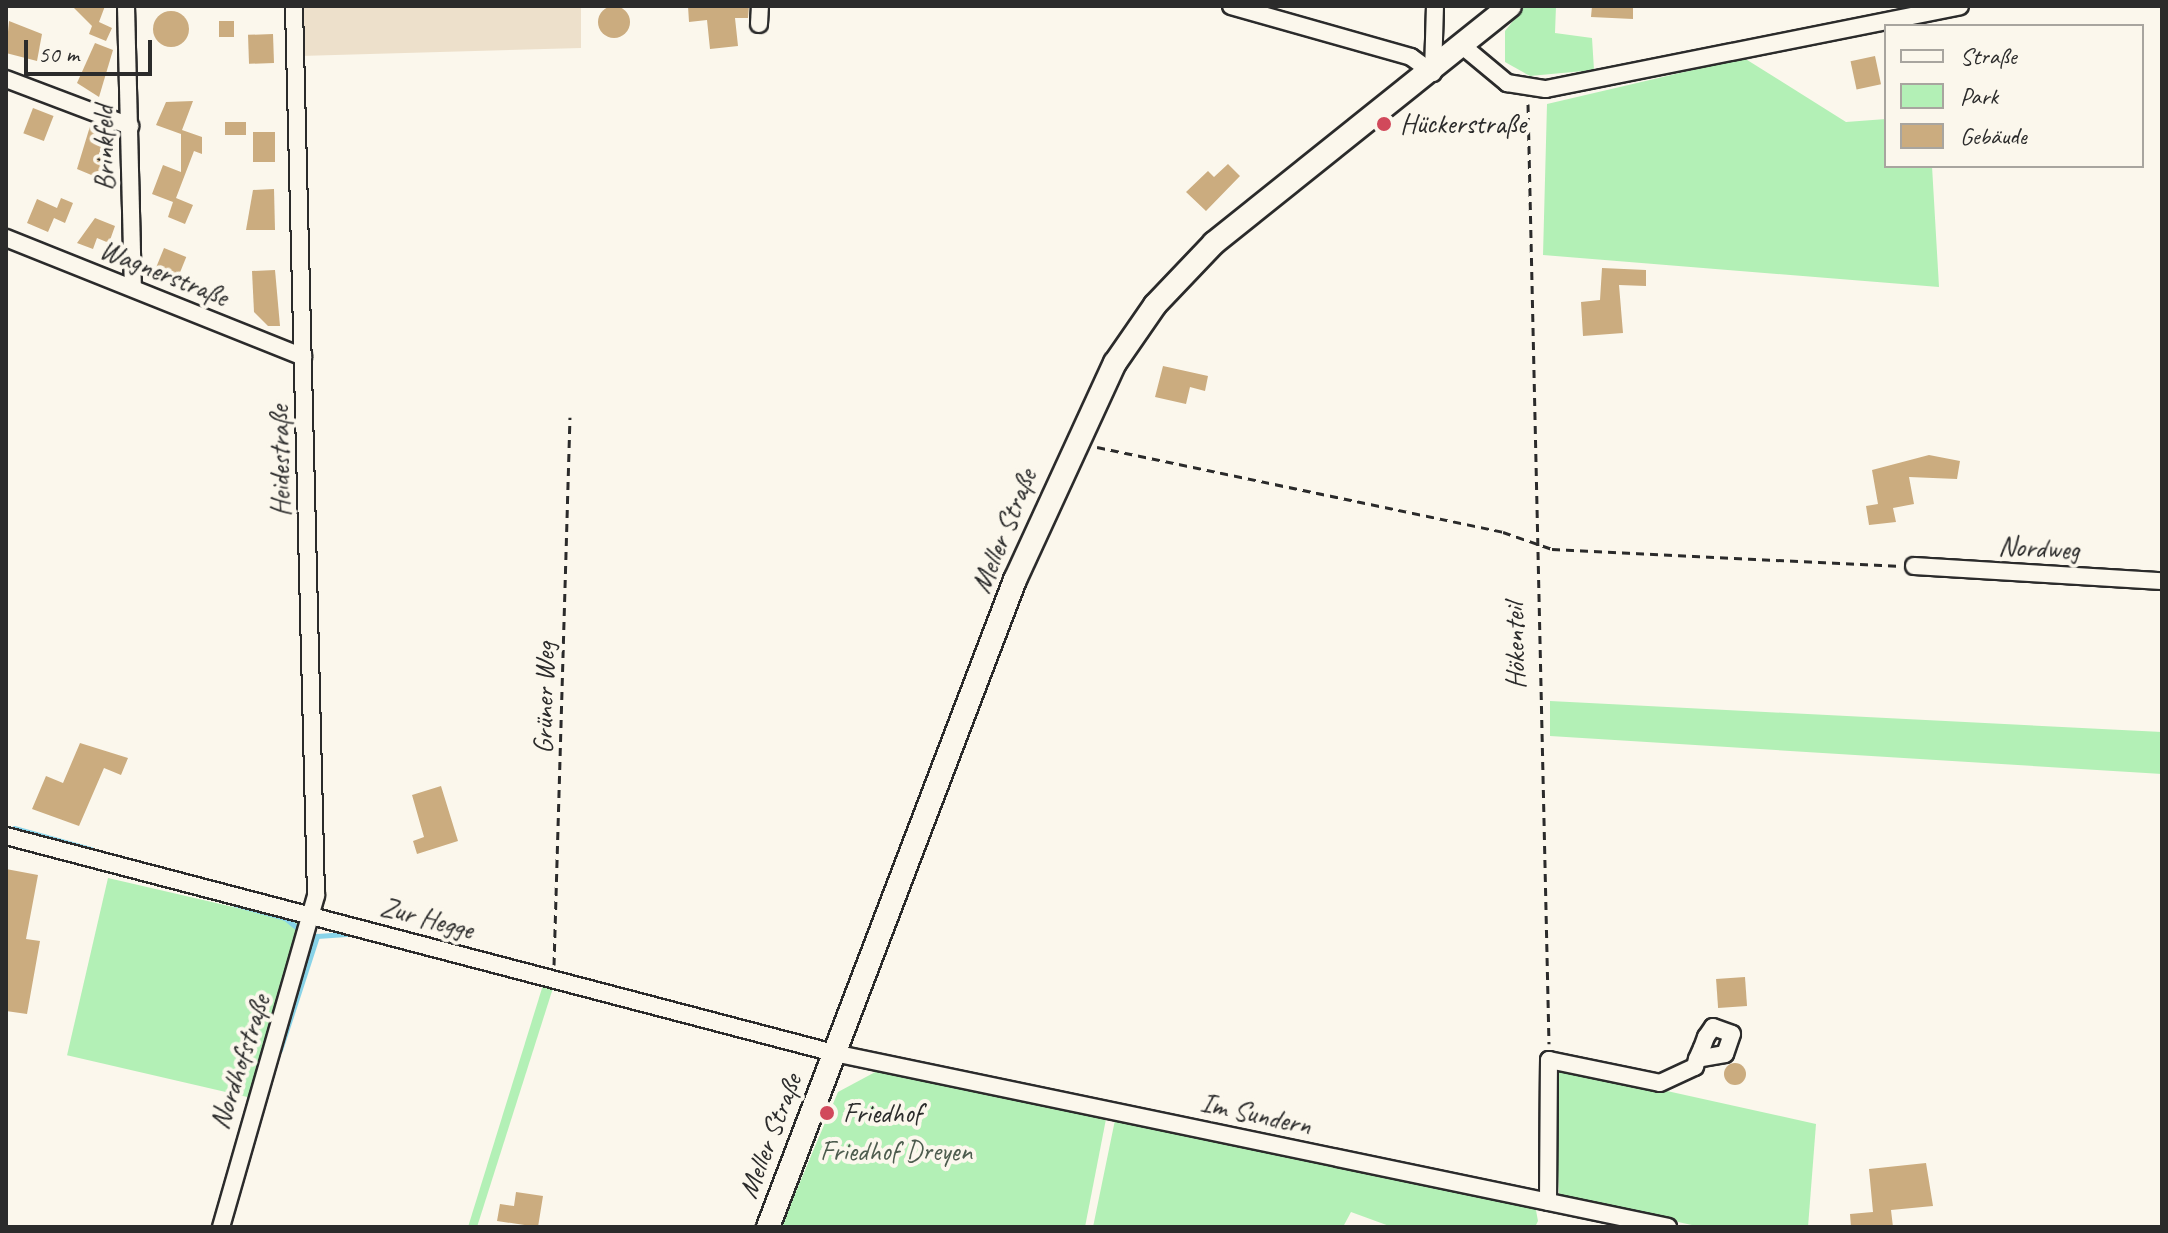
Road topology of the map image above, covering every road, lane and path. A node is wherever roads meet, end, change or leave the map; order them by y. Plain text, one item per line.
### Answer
1 (126, 6) edge
2 (294, 6) edge
3 (760, 6) edge
4 (1231, 6) edge
5 (1435, 6) edge
6 (1510, 6) edge
7 (1960, 6) edge
8 (759, 24) dead end
9 (1465, 48) junction
10 (1433, 73) junction
11 (6, 79) edge
12 (1526, 88) junction
13 (130, 126) junction
14 (6, 238) edge
15 (133, 288) junction
16 (303, 357) junction
17 (570, 417) dead end
18 (1074, 442) junction
19 (1539, 544) junction
20 (1914, 566) joint
21 (2162, 581) edge
22 (6, 836) edge
23 (314, 914) junction
24 (552, 979) junction
25 (834, 1053) junction
26 (1697, 1059) dead end
27 (1549, 1060) junction
28 (1548, 1202) junction
29 (221, 1227) edge
30 (768, 1227) edge
31 (1668, 1227) edge

1 - 13 street, Brinkfeld
2 - 16 street, Heidestraße
3 - 8 street
4 - 10 street
5 - 10 street
6 - 9 main road, Meller Straße
7 - 12 street
9 - 10 main road, Meller Straße
9 - 12 street
10 - 18 main road, Meller Straße
11 - 13 street
12 - 19 path, Hökenteil
13 - 15 street, Brinkfeld
14 - 15 street, Wagnerstraße
15 - 16 street, Wagnerstraße
16 - 23 street, Heidestraße
17 - 24 path, Grüner Weg
18 - 19 path
18 - 25 main road, Meller Straße
19 - 20 path
19 - 27 path, Hökenteil
20 - 21 street, Nordweg
22 - 23 street, Zur Hegge
23 - 24 street, Zur Hegge
23 - 29 street, Nordhofstraße
24 - 25 street, Zur Hegge
25 - 28 street, Im Sundern
25 - 30 main road, Meller Straße
26 - 27 street
27 - 28 street
28 - 31 street, Im Sundern

